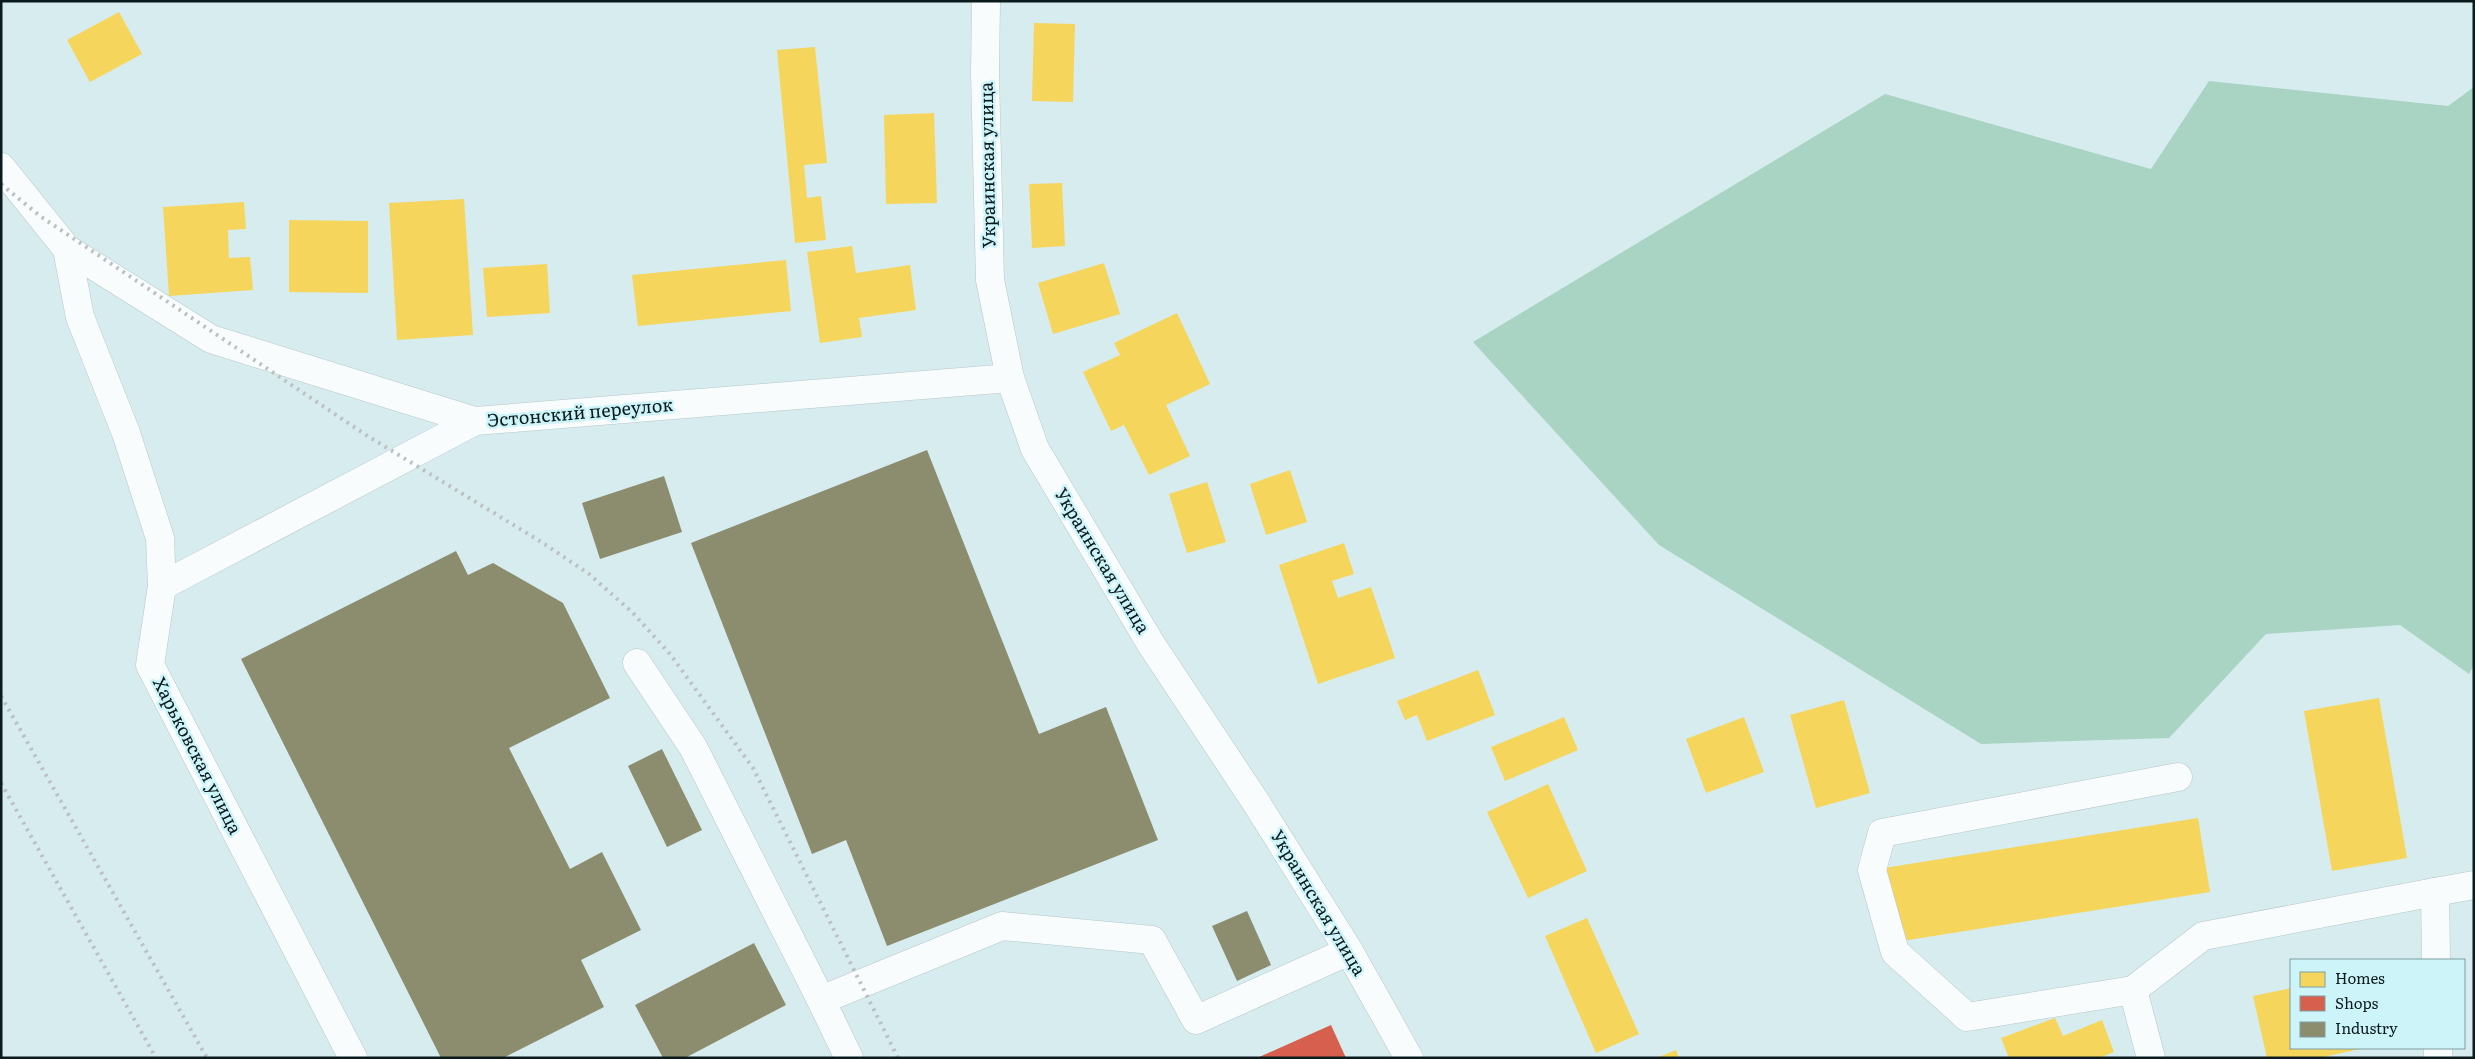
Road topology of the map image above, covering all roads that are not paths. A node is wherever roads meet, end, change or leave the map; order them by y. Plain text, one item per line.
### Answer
1 (986, 1) edge
2 (1, 167) edge
3 (67, 248) junction
4 (1010, 378) junction
5 (475, 421) junction
6 (162, 586) junction
7 (638, 662) dead end
8 (2178, 776) dead end
9 (2474, 885) edge
10 (2435, 892) junction
11 (1349, 951) junction
12 (2436, 959) edge
13 (2133, 990) junction
14 (820, 1000) junction
15 (847, 1057) edge
16 (354, 1058) edge
17 (1409, 1058) edge
18 (2151, 1058) edge

1 - 4 street, Украинская улица
2 - 3 street, Харьковская улица
3 - 5 street, Эстонский переулок
3 - 6 street, Харьковская улица
4 - 5 street, Эстонский переулок
4 - 11 street, Украинская улица
5 - 6 street
6 - 16 street, Харьковская улица
7 - 14 street
8 - 13 street
9 - 10 street
10 - 12 street
10 - 13 street
11 - 14 street
11 - 17 street, Украинская улица
13 - 18 street
14 - 15 street

